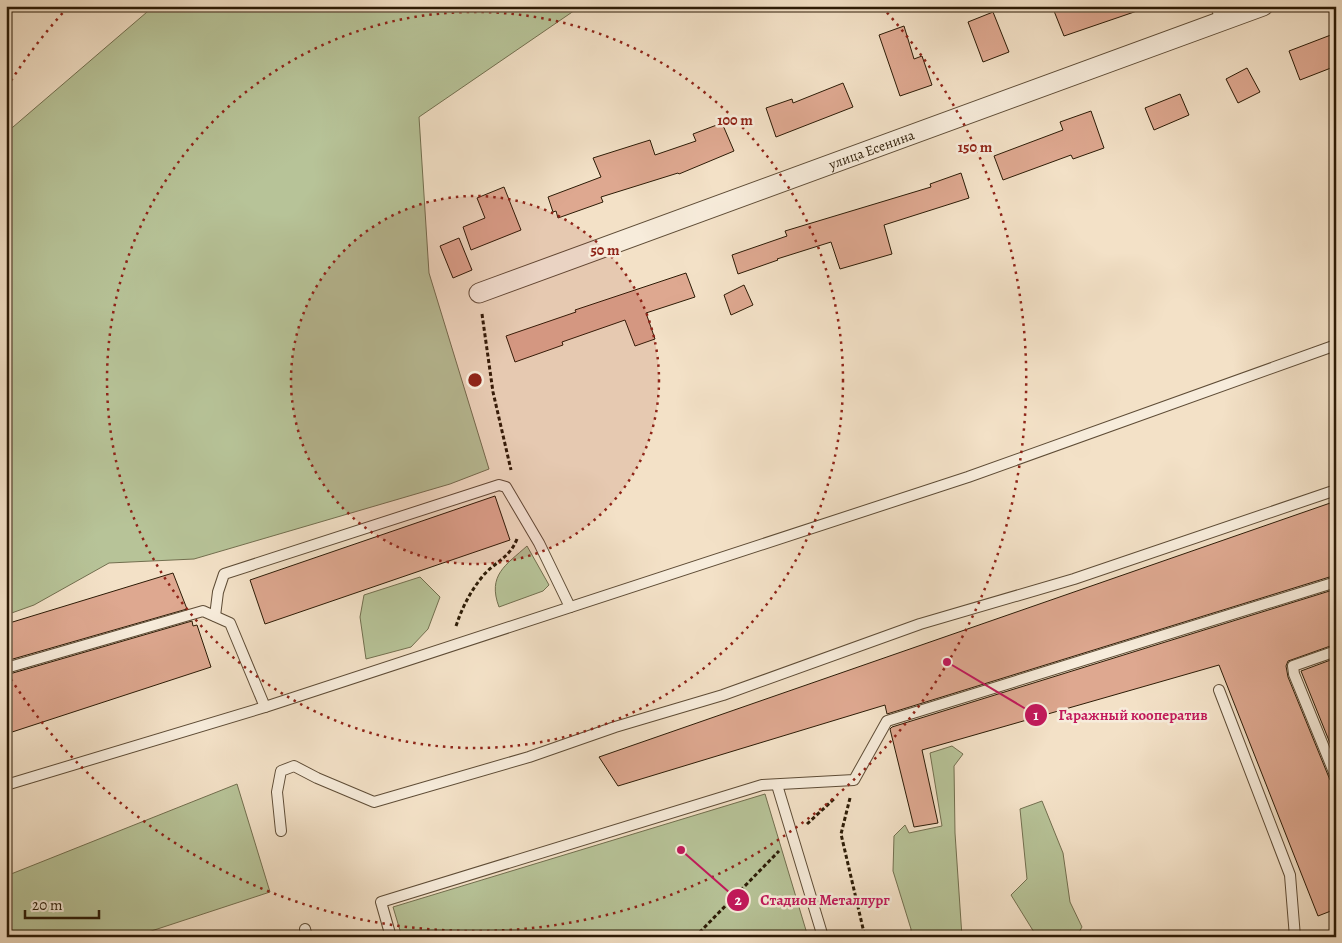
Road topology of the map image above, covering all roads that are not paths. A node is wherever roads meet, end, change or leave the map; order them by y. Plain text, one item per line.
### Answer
1 (1263, 6) edge
2 (1218, 14) edge
3 (479, 292) road end
4 (1336, 345) edge
5 (1336, 490) edge
6 (1336, 582) edge
7 (570, 607) junction
8 (216, 616) junction
9 (1336, 651) edge
10 (6, 668) edge
11 (1219, 690) dead end
12 (265, 707) junction
13 (1336, 777) edge
14 (6, 785) edge
15 (777, 785) junction
16 (281, 832) dead end
17 (391, 937) edge
18 (823, 937) edge
19 (1295, 937) edge

1 - 2 street, улица Есенина
2 - 3 street, улица Есенина
4 - 7 lane
5 - 16 lane
6 - 15 lane
7 - 8 lane
7 - 12 lane
8 - 10 lane
8 - 12 lane
9 - 13 lane
11 - 19 lane
12 - 14 lane
15 - 17 lane
15 - 18 lane

